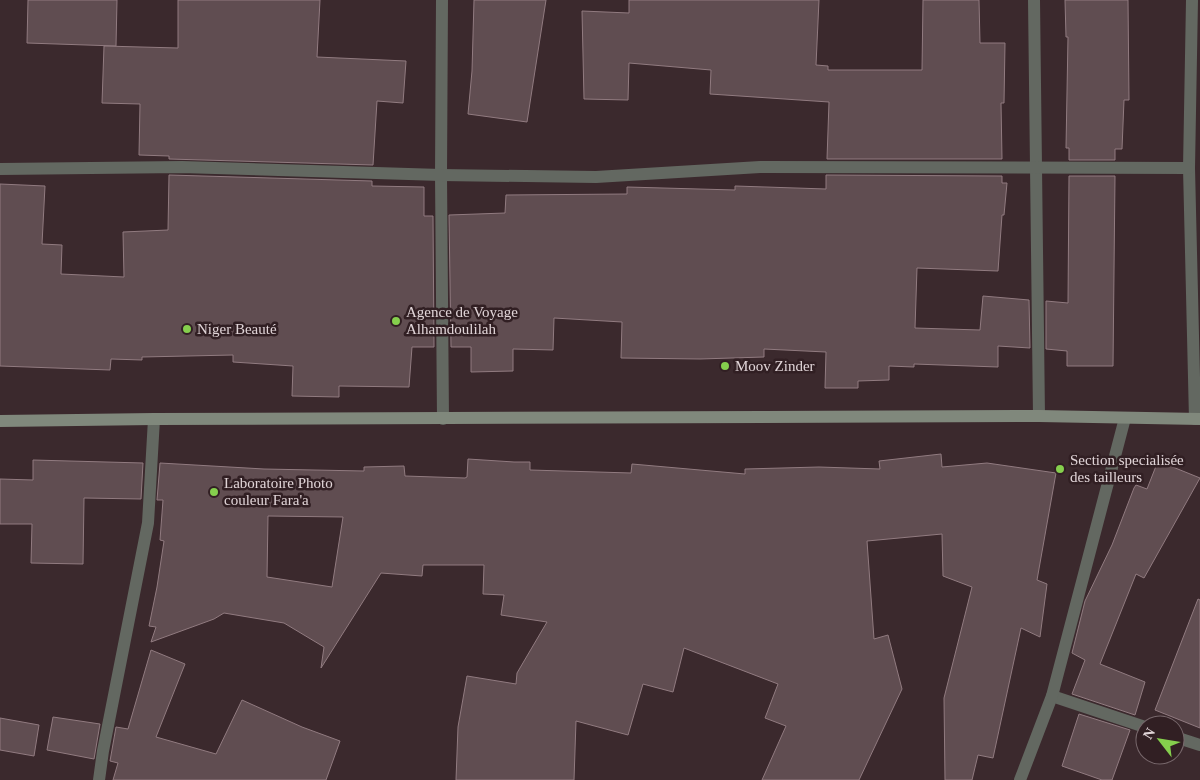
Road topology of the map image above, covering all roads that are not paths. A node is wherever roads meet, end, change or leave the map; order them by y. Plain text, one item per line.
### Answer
1 (442, 0) edge
2 (1034, 0) edge
3 (1192, 0) edge
4 (1036, 168) junction
5 (1189, 168) junction
6 (0, 169) edge
7 (441, 175) junction
8 (1039, 416) junction
9 (154, 418) junction
10 (1126, 418) junction
11 (443, 419) junction
12 (1197, 419) edge
13 (0, 421) edge
14 (1052, 696) junction
15 (1135, 724) edge
16 (1185, 740) edge
17 (1200, 745) edge
18 (99, 780) edge
19 (1020, 780) edge

1 - 7 street
2 - 4 street
3 - 5 street
4 - 5 street
4 - 7 street
4 - 8 street
5 - 12 street
6 - 7 street
7 - 11 street
8 - 10 street
8 - 11 street
9 - 11 street
9 - 13 street
9 - 18 street
10 - 12 street
10 - 14 street
14 - 15 street
14 - 19 street
16 - 17 street

